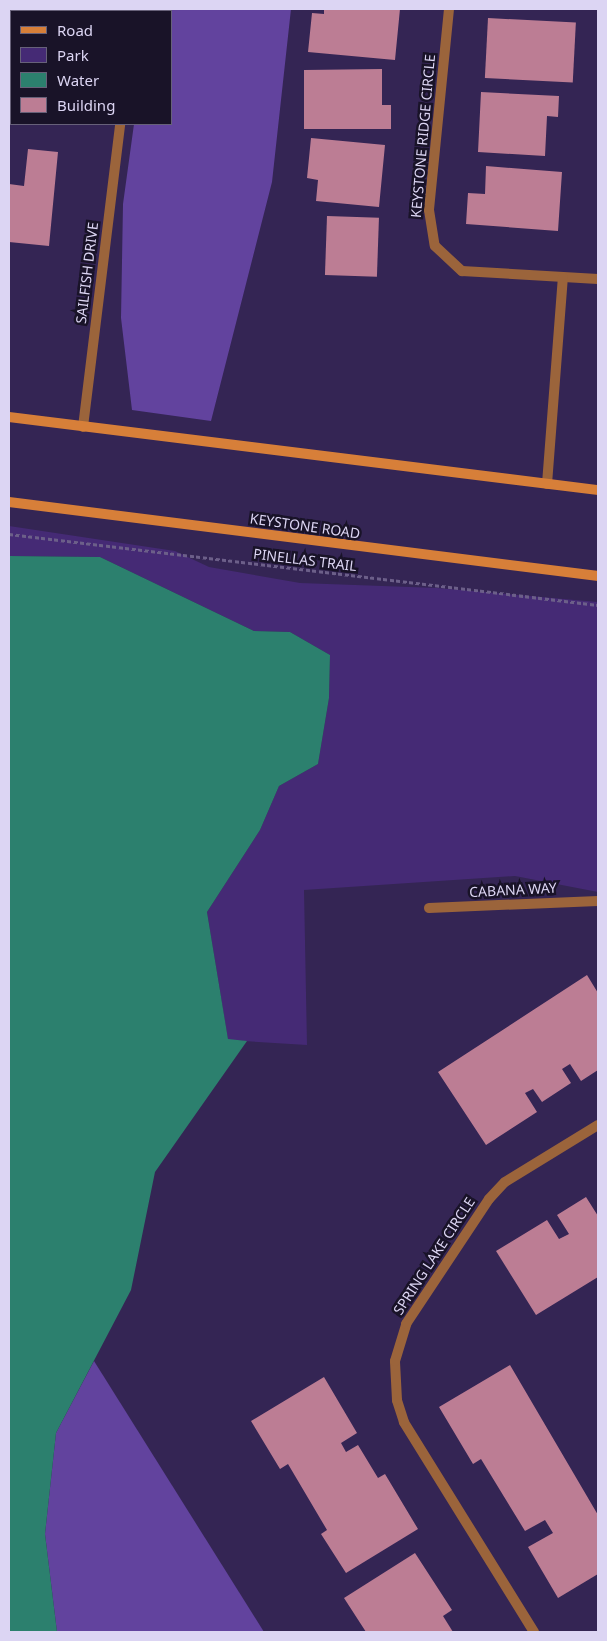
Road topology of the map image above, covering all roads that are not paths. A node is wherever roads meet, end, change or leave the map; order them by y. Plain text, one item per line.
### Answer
1 (449, 9) edge
2 (120, 125) edge
3 (563, 278) junction
4 (598, 279) edge
5 (9, 417) edge
6 (83, 427) junction
7 (547, 484) junction
8 (598, 490) edge
9 (9, 502) edge
10 (598, 576) edge
11 (598, 900) edge
12 (429, 908) dead end
13 (598, 1126) edge
14 (534, 1632) edge

1 - 3 street, KEYSTONE RIDGE CIRCLE
2 - 6 street, SAILFISH DRIVE
3 - 4 street, KEYSTONE RIDGE CIRCLE
3 - 7 street
5 - 6 main road
6 - 7 main road
7 - 8 main road
9 - 10 main road, KEYSTONE ROAD
11 - 12 street, CABANA WAY
13 - 14 street, SPRING LAKE CIRCLE

